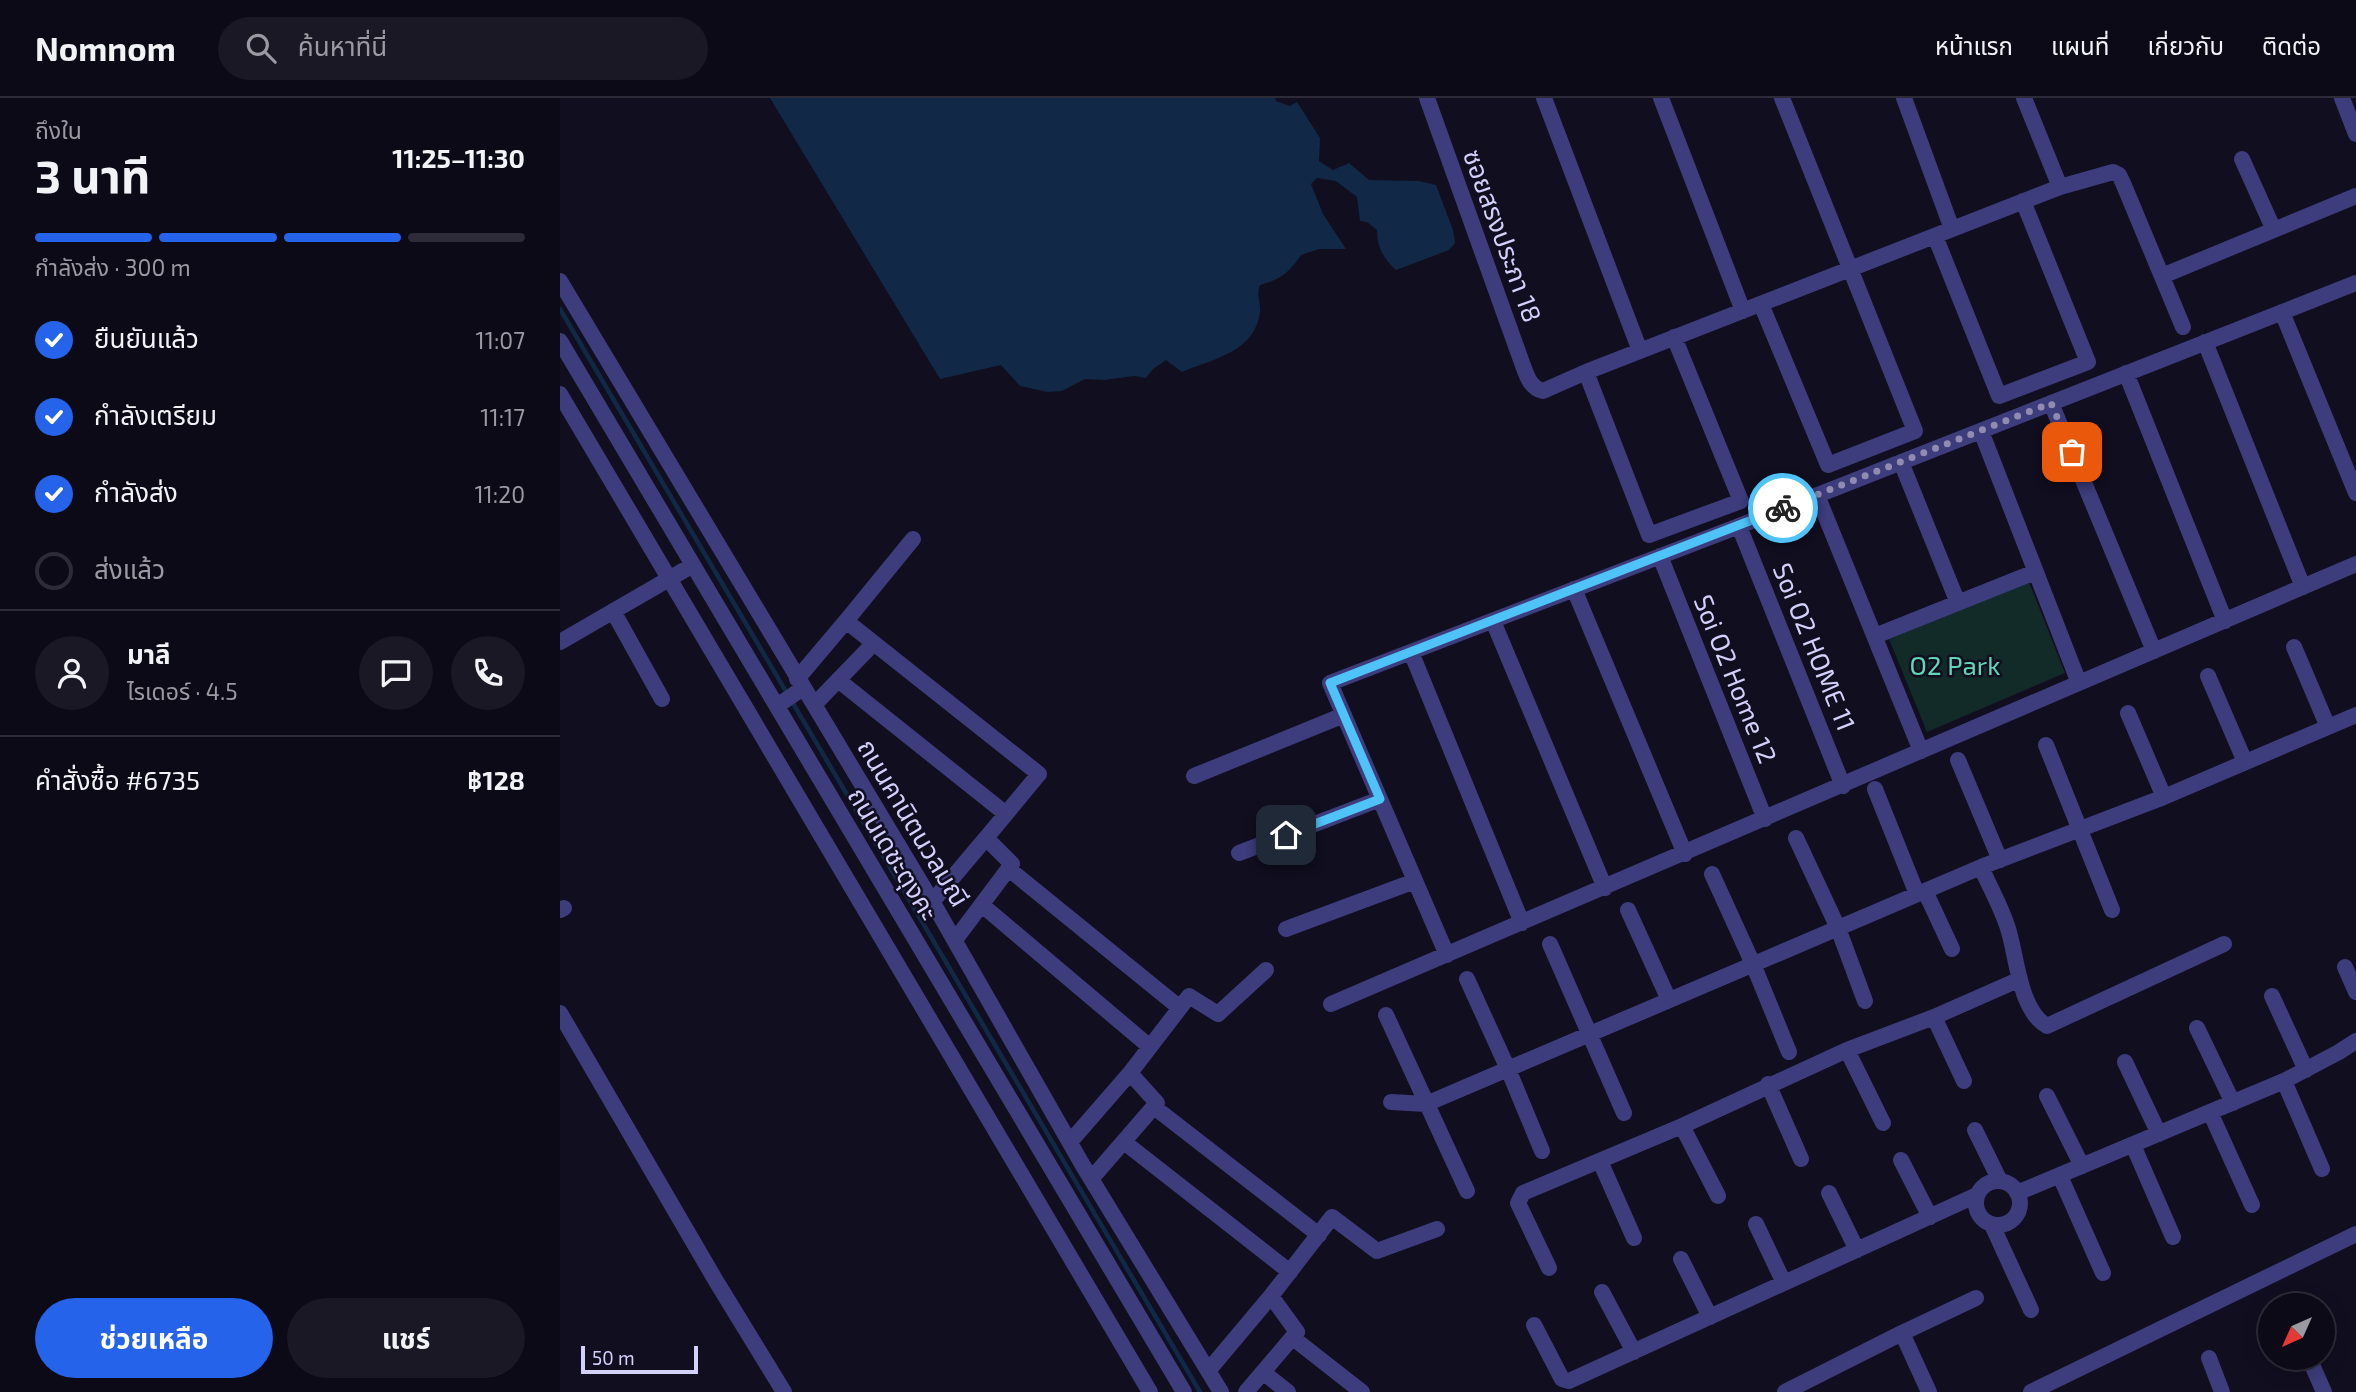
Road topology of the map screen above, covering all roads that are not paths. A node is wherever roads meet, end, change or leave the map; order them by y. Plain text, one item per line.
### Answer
1 (1427, 98) edge
2 (1544, 98) edge
3 (1661, 98) edge
4 (1782, 98) edge
5 (1904, 98) edge
6 (2024, 98) edge
7 (2342, 98) edge
8 (2356, 134) edge
9 (2242, 159) dead end
10 (2060, 187) junction
11 (2356, 196) edge
12 (2023, 201) junction
13 (2273, 228) junction
14 (1952, 229) junction
15 (1935, 236) junction
16 (1849, 270) junction
17 (2162, 276) junction
18 (560, 281) edge
19 (2356, 283) edge
20 (1761, 304) junction
21 (1743, 311) junction
22 (2282, 312) junction
23 (2183, 327) dead end
24 (1675, 337) junction
25 (560, 341) edge
26 (2205, 342) junction
27 (1640, 351) junction
28 (1586, 372) junction
29 (2126, 373) junction
30 (560, 394) edge
31 (2051, 403) junction
32 (1980, 430) junction
33 (1901, 462) junction
34 (2356, 493) edge
35 (1817, 495) junction
36 (1739, 526) junction
37 (913, 539) dead end
38 (1660, 556) junction
39 (2356, 564) edge
40 (693, 565) junction
41 (2035, 572) junction
42 (669, 579) junction
43 (2303, 587) junction
44 (1574, 589) junction
45 (1958, 603) junction
46 (613, 611) junction
47 (846, 621) junction
48 (1493, 621) junction
49 (2225, 621) junction
50 (1875, 636) junction
51 (560, 642) edge
52 (874, 643) junction
53 (2294, 647) dead end
54 (2154, 651) junction
55 (1411, 652) junction
56 (2208, 676) dead end
57 (838, 680) junction
58 (2079, 683) junction
59 (800, 686) junction
60 (662, 699) dead end
61 (780, 704) junction
62 (814, 705) junction
63 (2127, 713) dead end
64 (1343, 715) junction
65 (2356, 715) edge
66 (2328, 727) junction
67 (2046, 745) dead end
68 (1921, 751) junction
69 (1958, 760) dead end
70 (2245, 762) junction
71 (1194, 776) dead end
72 (1843, 786) junction
73 (1875, 789) dead end
74 (2164, 797) junction
75 (1380, 799) junction
76 (1006, 814) junction
77 (1765, 819) junction
78 (2079, 830) junction
79 (986, 838) junction
80 (1796, 838) dead end
81 (1239, 853) dead end
82 (1685, 854) junction
83 (2000, 860) junction
84 (1981, 867) junction
85 (1010, 870) junction
86 (1712, 874) dead end
87 (1415, 880) junction
88 (1605, 887) junction
89 (1921, 892) junction
90 (932, 902) junction
91 (982, 905) junction
92 (1628, 910) dead end
93 (2112, 910) dead end
94 (1522, 923) junction
95 (1838, 928) junction
96 (1286, 929) dead end
97 (955, 940) junction
98 (1550, 944) dead end
99 (2224, 944) dead end
100 (1952, 949) dead end
101 (1447, 955) junction
102 (1753, 964) junction
103 (2345, 968) dead end
104 (1266, 970) dead end
105 (1467, 979) dead end
106 (2018, 980) junction
107 (2356, 992) edge
108 (2272, 996) dead end
109 (1669, 1000) junction
110 (1866, 1001) dead end
111 (1331, 1004) dead end
112 (1180, 1008) junction
113 (560, 1014) edge
114 (1386, 1015) dead end
115 (1934, 1017) junction
116 (2197, 1028) dead end
117 (1591, 1034) junction
118 (2355, 1044) edge
119 (1150, 1047) junction
120 (1847, 1050) junction
121 (1789, 1052) dead end
122 (2125, 1062) dead end
123 (1508, 1069) junction
124 (2306, 1070) junction
125 (1130, 1073) junction
126 (1964, 1081) dead end
127 (2284, 1081) junction
128 (1768, 1084) junction
129 (2047, 1096) dead end
130 (1391, 1102) dead end
131 (2232, 1103) junction
132 (1426, 1104) junction
133 (1154, 1107) junction
134 (2210, 1112) junction
135 (1624, 1113) dead end
136 (1883, 1123) dead end
137 (1682, 1125) junction
138 (1975, 1130) dead end
139 (2158, 1134) junction
140 (1070, 1142) junction
141 (1124, 1142) junction
142 (2133, 1145) junction
143 (1040, 1149) junction
144 (1542, 1151) dead end
145 (1801, 1158) dead end
146 (1901, 1160) dead end
147 (1600, 1161) junction
148 (1015, 1163) junction
149 (2082, 1166) junction
150 (2322, 1170) dead end
151 (2060, 1176) junction
152 (1092, 1178) junction
153 (2000, 1181) junction
154 (1467, 1191) dead end
155 (1829, 1193) dead end
156 (2017, 1193) junction
157 (1977, 1195) junction
158 (1718, 1196) dead end
159 (2252, 1205) dead end
160 (1930, 1217) junction
161 (1756, 1224) dead end
162 (1992, 1225) junction
163 (1437, 1229) dead end
164 (2356, 1234) edge
165 (1319, 1235) junction
166 (2172, 1237) dead end
167 (1634, 1238) dead end
168 (1857, 1250) junction
169 (1681, 1259) dead end
170 (1549, 1268) dead end
171 (1290, 1272) junction
172 (2103, 1273) dead end
173 (1784, 1283) junction
174 (1602, 1292) dead end
175 (1271, 1296) junction
176 (1976, 1298) dead end
177 (2031, 1310) dead end
178 (1710, 1317) junction
179 (1534, 1325) dead end
180 (1902, 1333) junction
181 (1293, 1338) junction
182 (1634, 1352) junction
183 (2209, 1358) dead end
184 (2314, 1370) edge
185 (1208, 1371) junction
186 (1264, 1373) junction
187 (784, 1392) edge
188 (1150, 1392) edge
189 (1184, 1392) edge
190 (1221, 1392) edge
191 (1246, 1392) edge
192 (1288, 1392) edge
193 (1362, 1392) edge
194 (1785, 1392) edge
195 (1929, 1392) edge
196 (2031, 1392) edge
197 (2222, 1392) edge
198 (2324, 1392) edge

1 - 28 street, ซอยสรงประภา 18
2 - 27 street
3 - 21 street
4 - 16 street
5 - 14 street
6 - 10 street
7 - 8 street
9 - 13 street
10 - 12 street
10 - 17 street
11 - 13 street
12 - 14 street
12 - 15 street
13 - 17 street
14 - 15 street
15 - 16 street
16 - 20 street
16 - 20 street
17 - 23 street
18 - 59 street, ถนนคานิตนวลมณี
19 - 22 street
20 - 21 street
21 - 24 street
22 - 26 street
22 - 34 street
24 - 27 street
24 - 28 street
25 - 40 street, ถนนเดชะตุงคะ
26 - 29 street
26 - 43 street
27 - 28 street
29 - 31 street
29 - 49 street
30 - 42 street, ถนนเดชะตุงคะ
31 - 32 street
31 - 54 street
32 - 33 street
32 - 41 street
33 - 35 street
33 - 45 street
35 - 36 street
35 - 50 street
36 - 38 street
36 - 72 street, Soi O2 HOME 11
37 - 47 street
38 - 44 street
38 - 77 street, Soi O2 Home 12
39 - 43 street
40 - 42 street
40 - 61 street, ถนนเดชะตุงคะ
41 - 45 street
41 - 58 street
42 - 46 street
42 - 148 street, ถนนเดชะตุงคะ
43 - 49 street
44 - 48 street
44 - 82 street
45 - 50 street
46 - 51 street
46 - 60 street
47 - 52 street
47 - 59 street
48 - 55 street
48 - 88 street
49 - 54 street
50 - 68 street
52 - 57 street
52 - 76 street
53 - 66 street
54 - 58 street
55 - 64 street
55 - 94 street
56 - 70 street
57 - 62 street
57 - 76 street
58 - 68 street
59 - 61 street
59 - 62 street, ถนนคานิตนวลมณี
61 - 143 street, ถนนเดชะตุงคะ
62 - 90 street, ถนนคานิตนวลมณี
63 - 74 street
64 - 71 street
64 - 75 street
65 - 66 street
66 - 70 street
67 - 78 street
68 - 72 street
69 - 83 street
70 - 74 street
72 - 77 street
73 - 89 street
74 - 78 street
75 - 81 street
75 - 87 street
76 - 79 street
77 - 82 street
78 - 83 street
78 - 93 street
79 - 85 street
79 - 90 street
80 - 95 street
82 - 88 street
83 - 84 street
84 - 89 street
84 - 106 street
85 - 91 street
85 - 112 street
86 - 102 street
87 - 96 street
87 - 101 street
88 - 94 street
89 - 95 street
89 - 100 street
90 - 97 street, ถนนคานิตนวลมณี
91 - 97 street
91 - 119 street
92 - 109 street
94 - 101 street
95 - 102 street
95 - 110 street
97 - 140 street, ถนนคานิตนวลมณี
98 - 117 street
99 - 106 street
101 - 111 street
102 - 109 street
102 - 121 street
103 - 107 street
104 - 112 street
105 - 123 street
106 - 115 street
108 - 124 street
109 - 117 street
112 - 119 street
113 - 187 street
114 - 132 street
115 - 120 street
115 - 126 street
116 - 131 street
117 - 123 street
117 - 135 street
118 - 124 street
119 - 125 street
120 - 128 street
120 - 136 street
122 - 139 street
123 - 132 street
123 - 144 street
124 - 127 street
125 - 133 street
125 - 140 street
127 - 131 street
127 - 150 street
128 - 137 street
128 - 145 street
129 - 149 street
130 - 132 street
131 - 134 street
132 - 154 street
133 - 141 street
133 - 165 street
134 - 139 street
134 - 159 street
137 - 147 street
137 - 158 street
138 - 153 street
139 - 142 street
140 - 152 street, ถนนคานิตนวลมณี
141 - 152 street
141 - 171 street
142 - 149 street
142 - 166 street
143 - 148 street
143 - 189 street, ถนนเดชะตุงคะ
146 - 160 street
147 - 167 street
147 - 170 street
148 - 188 street, ถนนเดชะตุงคะ
149 - 151 street
151 - 156 street
151 - 172 street
152 - 185 street, ถนนคานิตนวลมณี
153 - 156 street
153 - 157 street
155 - 168 street
156 - 162 street
157 - 160 street
157 - 162 street
160 - 168 street
161 - 173 street
162 - 177 street
163 - 165 street
164 - 196 street
165 - 171 street
168 - 173 street
169 - 178 street
171 - 175 street
173 - 178 street
174 - 182 street
175 - 181 street
175 - 185 street
176 - 180 street
178 - 182 street
179 - 182 street
180 - 194 street
180 - 195 street
181 - 186 street
181 - 193 street
183 - 197 street
184 - 198 street
185 - 190 street, ถนนคานิตนวลมณี
186 - 191 street
186 - 192 street

